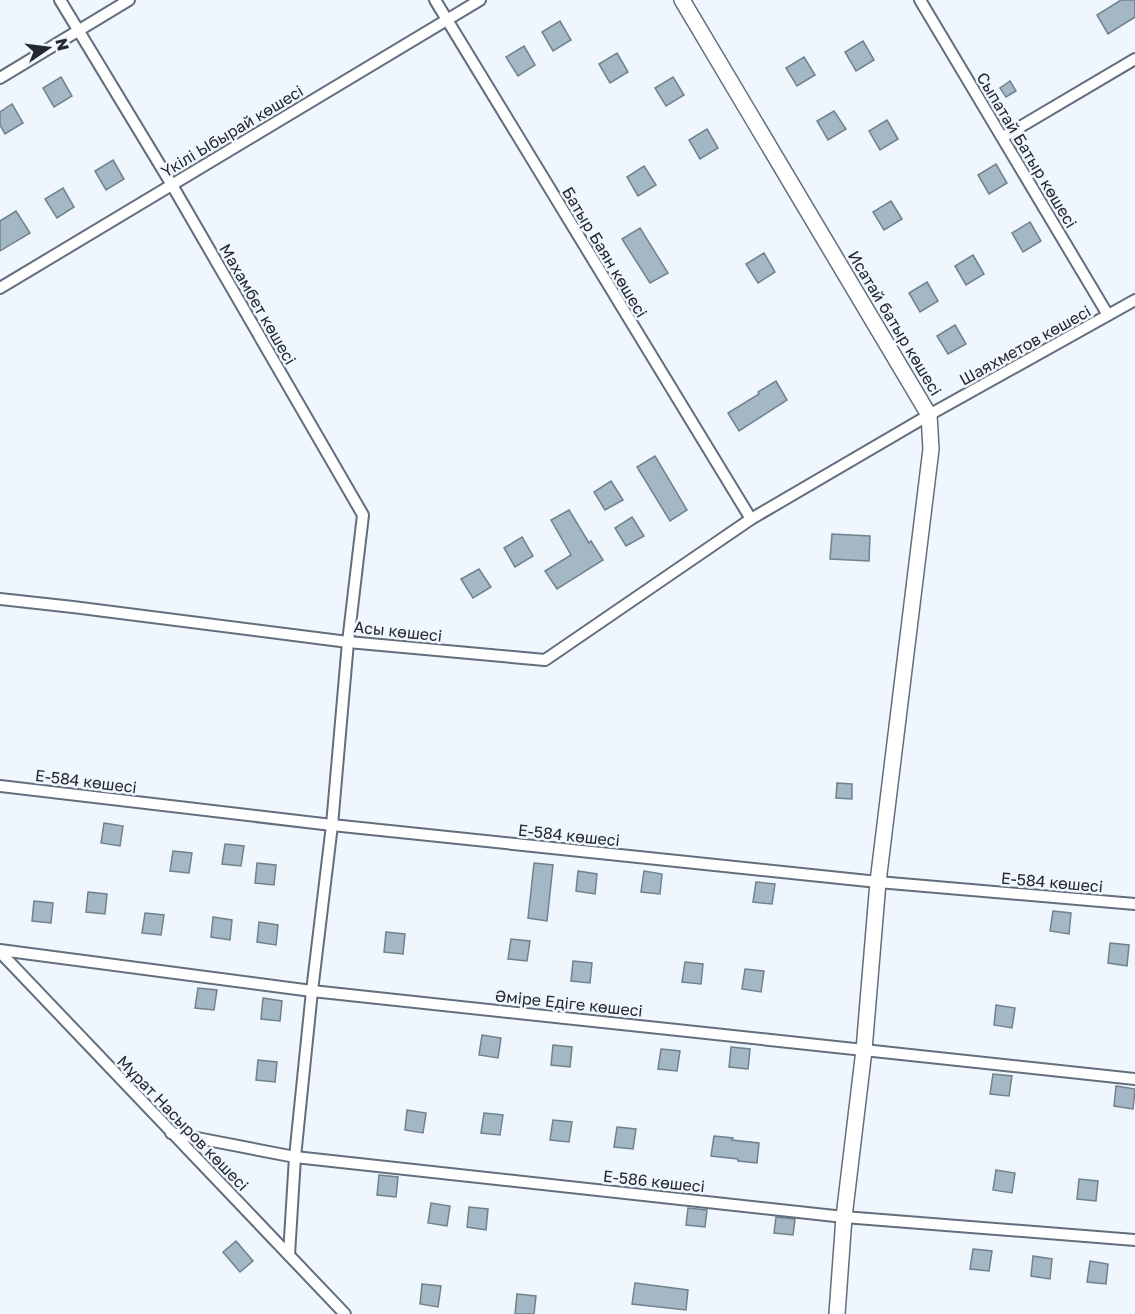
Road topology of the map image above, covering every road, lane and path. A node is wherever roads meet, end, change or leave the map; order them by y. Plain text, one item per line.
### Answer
1 (60, 0) edge
2 (129, 0) edge
3 (435, 0) edge
4 (480, 0) edge
5 (682, 0) edge
6 (920, 0) edge
7 (446, 20) junction
8 (79, 30) junction
9 (1135, 59) edge
10 (0, 78) edge
11 (1003, 137) junction
12 (172, 185) junction
13 (0, 288) edge
14 (1135, 300) edge
15 (1108, 315) junction
16 (929, 415) junction
17 (751, 519) junction
18 (0, 599) edge
19 (348, 642) junction
20 (0, 786) edge
21 (332, 825) junction
22 (878, 882) junction
23 (1135, 904) edge
24 (0, 951) edge
25 (312, 991) junction
26 (864, 1050) junction
27 (1135, 1079) edge
28 (171, 1133) junction
29 (295, 1156) junction
30 (844, 1217) junction
31 (1135, 1240) edge
32 (289, 1255) junction
33 (345, 1314) edge
34 (837, 1314) edge

1 - 8 street, Махамбет көшесі
2 - 8 street
3 - 7 street, Батыр Баян көшесі
4 - 7 street, Үкілі Ыбырай көшесі
5 - 16 street, Исатай батыр көшесі
6 - 11 street, Сыпатай Батыр көшесі
7 - 12 street, Үкілі Ыбырай көшесі
7 - 17 street, Батыр Баян көшесі
8 - 10 street
8 - 12 street, Махамбет көшесі
9 - 11 street
11 - 15 street, Сыпатай Батыр көшесі
12 - 13 street, Үкілі Ыбырай көшесі
12 - 19 street, Махамбет көшесі
14 - 15 street, Шаяхметов көшесі
15 - 16 street, Шаяхметов көшесі
16 - 17 street, Шаяхметов көшесі
16 - 22 street, Исатай батыр көшесі
17 - 19 street, Асы көшесі
18 - 19 street, Асы көшесі
19 - 21 street, Махамбет көшесі
20 - 21 street, Е-584 көшесі
21 - 22 street, Е-584 көшесі
21 - 25 street, Махамбет көшесі
22 - 23 street, Е-584 көшесі
22 - 26 street, Исатай батыр көшесі
24 - 25 street, Әміре Едіге көшесі
24 - 28 street, Мұрат Насыров көшесі
25 - 26 street, Әміре Едіге көшесі
25 - 29 street, Махамбет көшесі
26 - 27 street, Әміре Едіге көшесі
26 - 30 street, Исатай батыр көшесі
28 - 29 street, Е-586 көшесі
28 - 32 street, Мұрат Насыров көшесі
29 - 30 street, Е-586 көшесі
29 - 32 street, Махамбет көшесі
30 - 31 street, Е-586 көшесі
30 - 34 street, Исатай батыр көшесі
32 - 33 street, Мұрат Насыров көшесі

